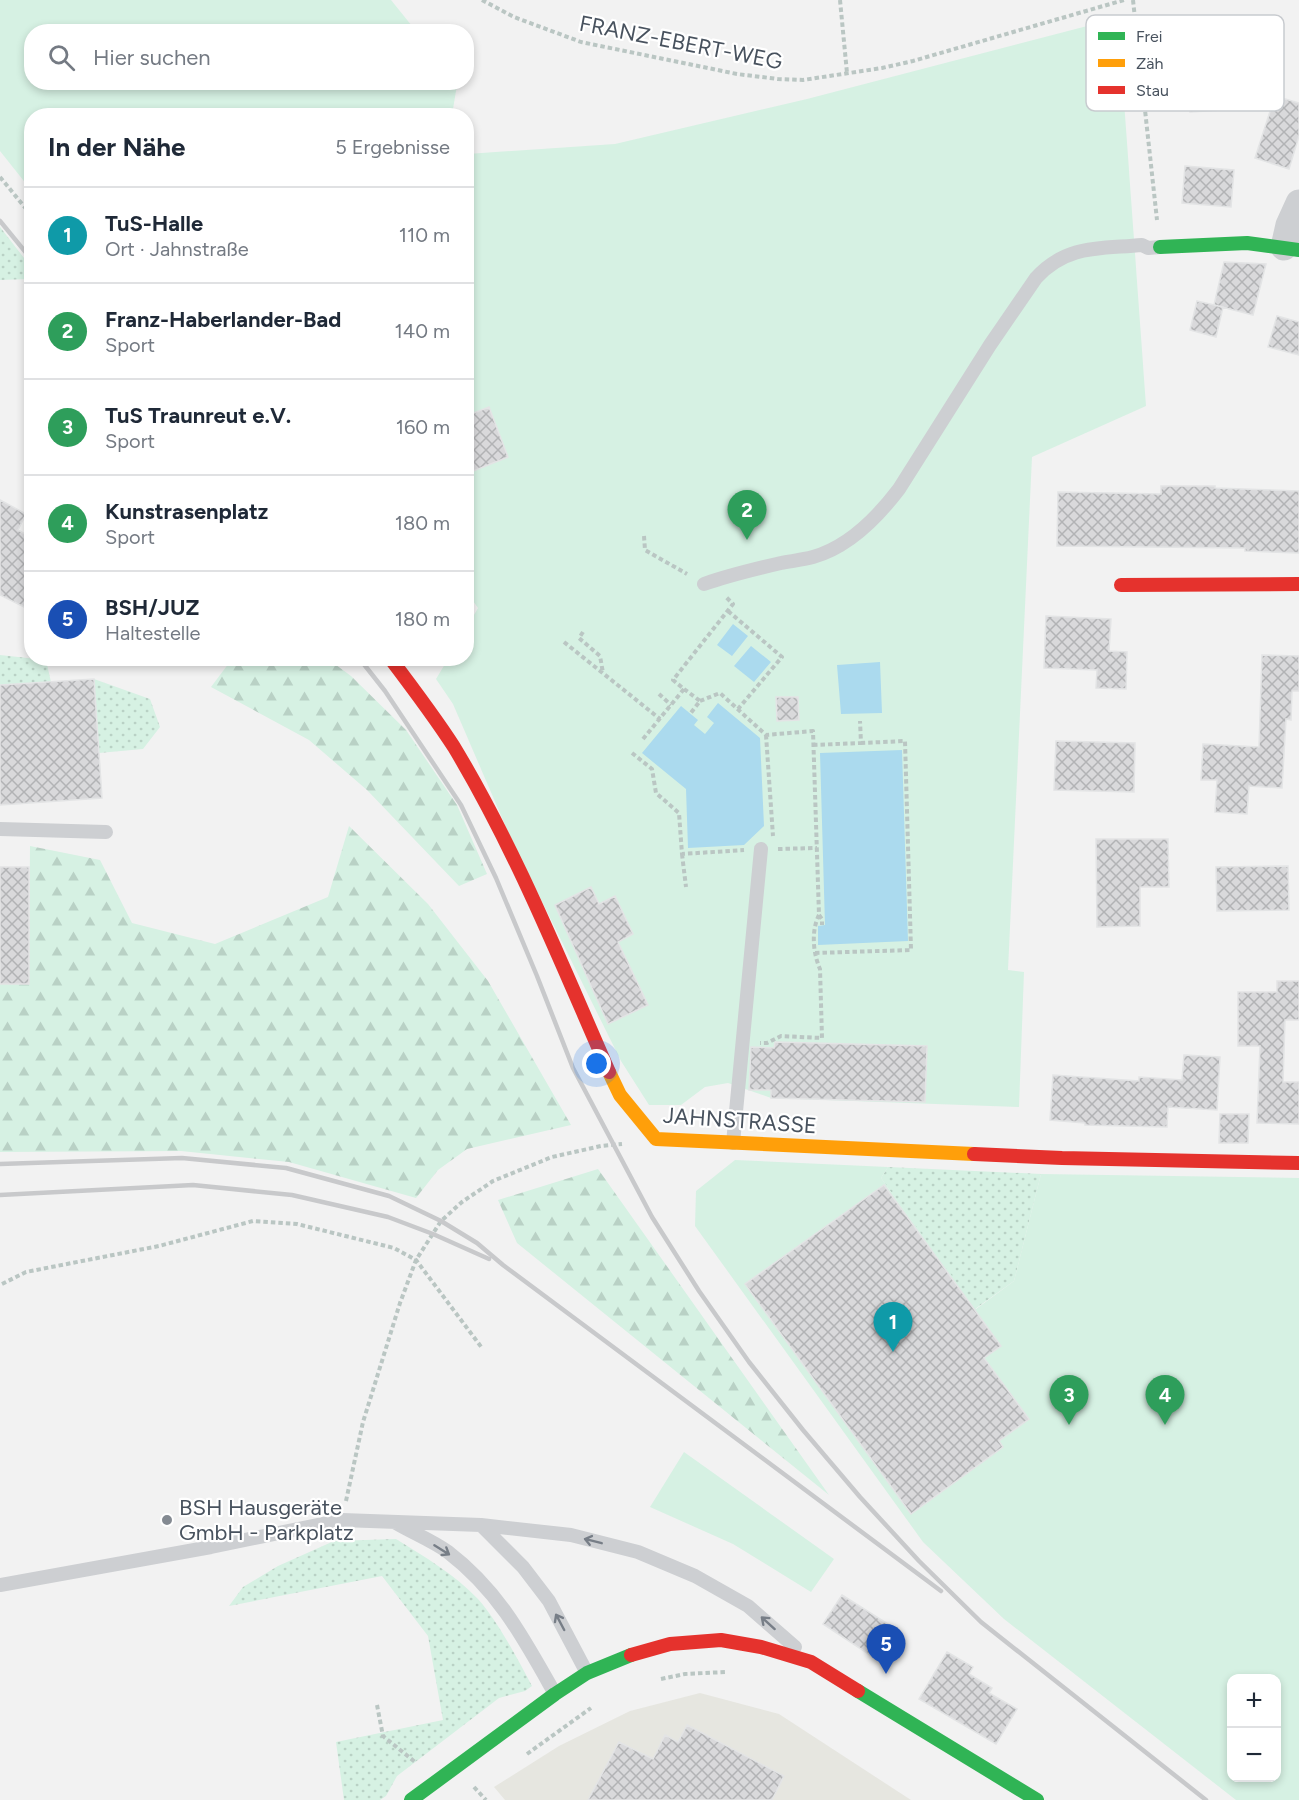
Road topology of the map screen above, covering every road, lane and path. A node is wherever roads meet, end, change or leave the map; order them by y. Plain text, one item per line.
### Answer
1 (482, 0) edge
2 (840, 0) edge
3 (1124, 0) edge
4 (1133, 0) edge
5 (1135, 15) edge
6 (847, 73) junction
7 (1145, 111) edge
8 (0, 177) edge
9 (1299, 203) edge
10 (24, 206) edge
11 (1160, 247) junction
12 (1292, 249) edge
13 (644, 536) dead end
14 (704, 584) junction
15 (1299, 584) edge
16 (1121, 585) dead end
17 (728, 610) junction
18 (583, 632) dead end
19 (564, 642) dead end
20 (396, 666) edge
21 (603, 673) junction
22 (684, 689) junction
23 (659, 694) dead end
24 (700, 701) junction
25 (671, 705) junction
26 (738, 709) junction
27 (690, 714) dead end
28 (660, 719) junction
29 (860, 722) dead end
30 (766, 735) junction
31 (643, 739) dead end
32 (861, 743) junction
33 (813, 745) junction
34 (632, 753) dead end
35 (0, 829) edge
36 (106, 832) dead end
37 (817, 848) junction
38 (767, 849) junction
39 (682, 854) junction
40 (686, 887) dead end
41 (819, 915) junction
42 (822, 925) dead end
43 (815, 953) junction
44 (742, 1052) junction
45 (656, 1139) junction
46 (733, 1143) junction
47 (1299, 1162) edge
48 (416, 1260) junction
49 (2, 1284) dead end
50 (483, 1348) dead end
51 (342, 1520) junction
52 (392, 1521) junction
53 (482, 1525) junction
54 (0, 1586) edge
55 (811, 1662) junction
56 (727, 1672) dead end
57 (587, 1673) junction
58 (656, 1680) dead end
59 (555, 1694) junction
60 (377, 1706) dead end
61 (592, 1707) dead end
62 (525, 1755) dead end
63 (424, 1757) dead end
64 (486, 1783) dead end
65 (411, 1800) edge
66 (486, 1800) edge
67 (1037, 1800) edge

1 - 6 path, FRANZ-EBERT-WEG
2 - 6 path
3 - 6 path, FRANZ-EBERT-WEG
4 - 5 path
7 - 11 path
8 - 10 path
9 - 12 street
11 - 12 street
11 - 14 lane
13 - 14 path
14 - 17 path
15 - 16 street
17 - 22 path
17 - 26 path
18 - 21 path
19 - 21 path
20 - 45 street, JAHNSTRASSE
21 - 28 path
22 - 24 path
22 - 25 path
23 - 25 path
24 - 26 path
24 - 27 path
25 - 28 path
26 - 30 path
28 - 31 path
29 - 32 path
30 - 33 path
30 - 38 path
32 - 33 path
32 - 43 path
33 - 37 path
34 - 39 path
35 - 36 lane
37 - 38 path
37 - 41 path
38 - 39 path
38 - 44 lane
39 - 40 path
41 - 42 path
41 - 43 path
43 - 44 path
44 - 46 lane
45 - 46 street, JAHNSTRASSE
45 - 48 path
46 - 47 street, JAHNSTRASSE
48 - 49 path
48 - 50 path
48 - 51 path
51 - 52 lane
51 - 54 lane
52 - 53 lane
52 -> 59 lane
55 -> 53 lane
57 -> 53 lane
55 - 57 street
55 - 67 street
56 - 58 path
57 - 59 street
59 - 65 street
60 - 63 path
61 - 62 path
64 - 66 path

